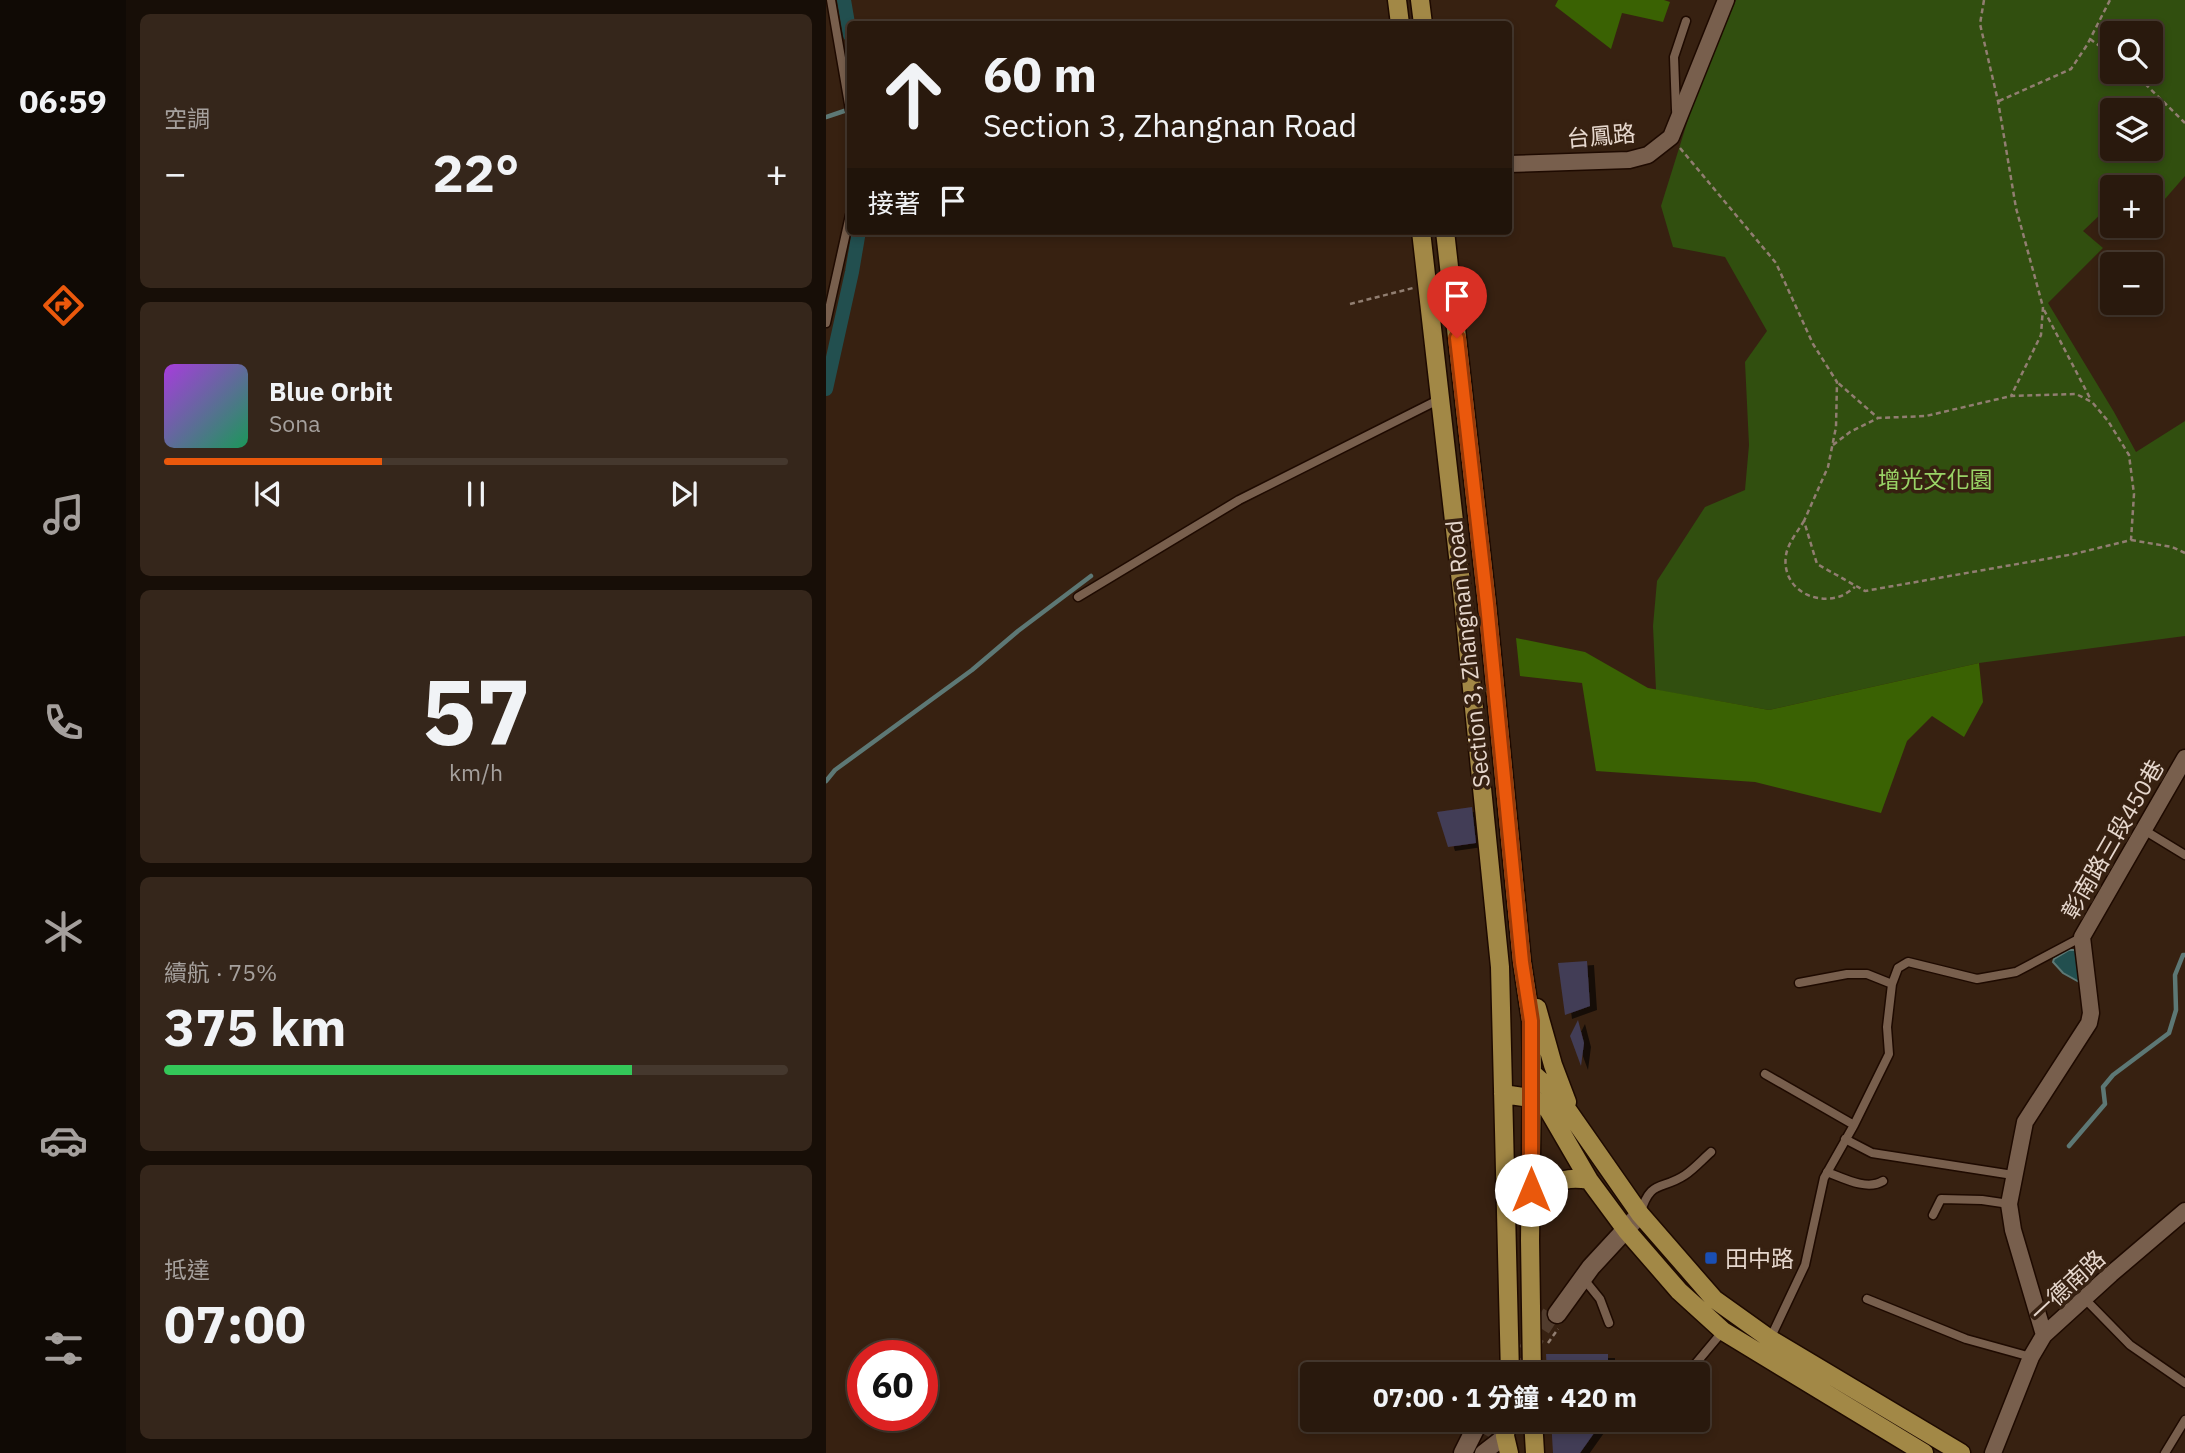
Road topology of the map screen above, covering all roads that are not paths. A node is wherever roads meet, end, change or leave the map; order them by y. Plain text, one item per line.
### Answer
1 (831, 0) edge
2 (1397, 0) edge
3 (1420, 0) edge
4 (1726, 0) edge
5 (1400, 21) edge
6 (1423, 21) edge
7 (1686, 21) dead end
8 (847, 93) edge
9 (1674, 130) junction
10 (1512, 164) edge
11 (847, 228) edge
12 (1421, 235) edge
13 (1446, 235) edge
14 (826, 323) edge
15 (1440, 400) junction
16 (1078, 597) dead end
17 (2185, 758) edge
18 (2144, 830) junction
19 (2185, 855) edge
20 (2082, 937) junction
21 (1522, 962) junction
22 (1799, 983) dead end
23 (1892, 984) junction
24 (1532, 1073) junction
25 (1765, 1074) dead end
26 (1503, 1094) junction
27 (1531, 1098) junction
28 (1573, 1118) junction
29 (1854, 1125) junction
30 (1846, 1139) junction
31 (1711, 1152) dead end
32 (1827, 1172) junction
33 (2013, 1175) junction
34 (1589, 1180) junction
35 (1883, 1181) dead end
36 (2009, 1204) junction
37 (2185, 1211) edge
38 (1531, 1213) junction
39 (1640, 1214) junction
40 (1933, 1215) dead end
41 (1626, 1230) junction
42 (1583, 1278) junction
43 (2084, 1298) junction
44 (1867, 1299) dead end
45 (1555, 1313) tunnel mouth
46 (1609, 1323) dead end
47 (1723, 1331) junction
48 (2045, 1335) junction
49 (1770, 1339) junction
50 (2031, 1357) junction
51 (1510, 1362) edge
52 (1532, 1362) edge
53 (1697, 1362) edge
54 (2185, 1383) edge
55 (2185, 1420) edge
56 (1477, 1432) tunnel mouth
57 (1534, 1432) edge
58 (1507, 1436) edge
59 (1465, 1453) edge
60 (1483, 1453) edge
61 (1535, 1453) edge
62 (1924, 1453) edge
63 (1961, 1453) edge
64 (1993, 1453) edge
65 (2165, 1453) edge

1 - 8 lane
2 - 5 main road
3 - 6 main road
4 - 9 street
7 - 9 lane
9 - 10 street, 台鳳路
11 - 14 lane
12 - 15 main road, Section 3, Zhangnan Road
13 - 21 main road, Section 3, Zhangnan Road
15 - 16 lane
15 - 26 main road, Section 3, Zhangnan Road
17 - 18 street, 彰南路三段450巷
18 - 19 lane
18 - 20 street, 彰南路三段450巷
20 - 23 lane, 彰南路三段450巷
20 - 33 street
21 - 24 main road, Section 3, Zhangnan Road
21 - 28 main road
22 - 23 lane
23 - 29 lane
24 - 26 main road
24 - 27 main road, Section 3, Zhangnan Road
24 - 28 main road
25 - 29 lane
26 - 27 main road
26 - 51 main road, Section 3, Zhangnan Road
27 - 34 main road
27 - 38 main road, Section 3, Zhangnan Road
28 - 39 main road
29 - 30 lane
30 - 32 lane
30 - 33 lane
31 - 39 lane
32 - 35 lane
32 - 49 lane
33 - 36 street
34 - 38 main road
34 - 41 main road
36 - 40 lane
36 - 48 street
37 - 43 street, 一德南路
38 - 52 main road, Section 3, Zhangnan Road
39 - 41 street
39 - 49 main road
41 - 42 street
41 - 47 main road
42 - 45 street
42 - 46 lane
43 - 48 street, 一德南路
43 - 54 lane
44 - 50 lane
47 - 53 lane
47 - 62 main road
48 - 50 street, 一德南路
49 - 63 main road
50 - 64 street, 一德南路
55 - 65 lane
56 - 59 street
57 - 61 main road
58 - 60 street

